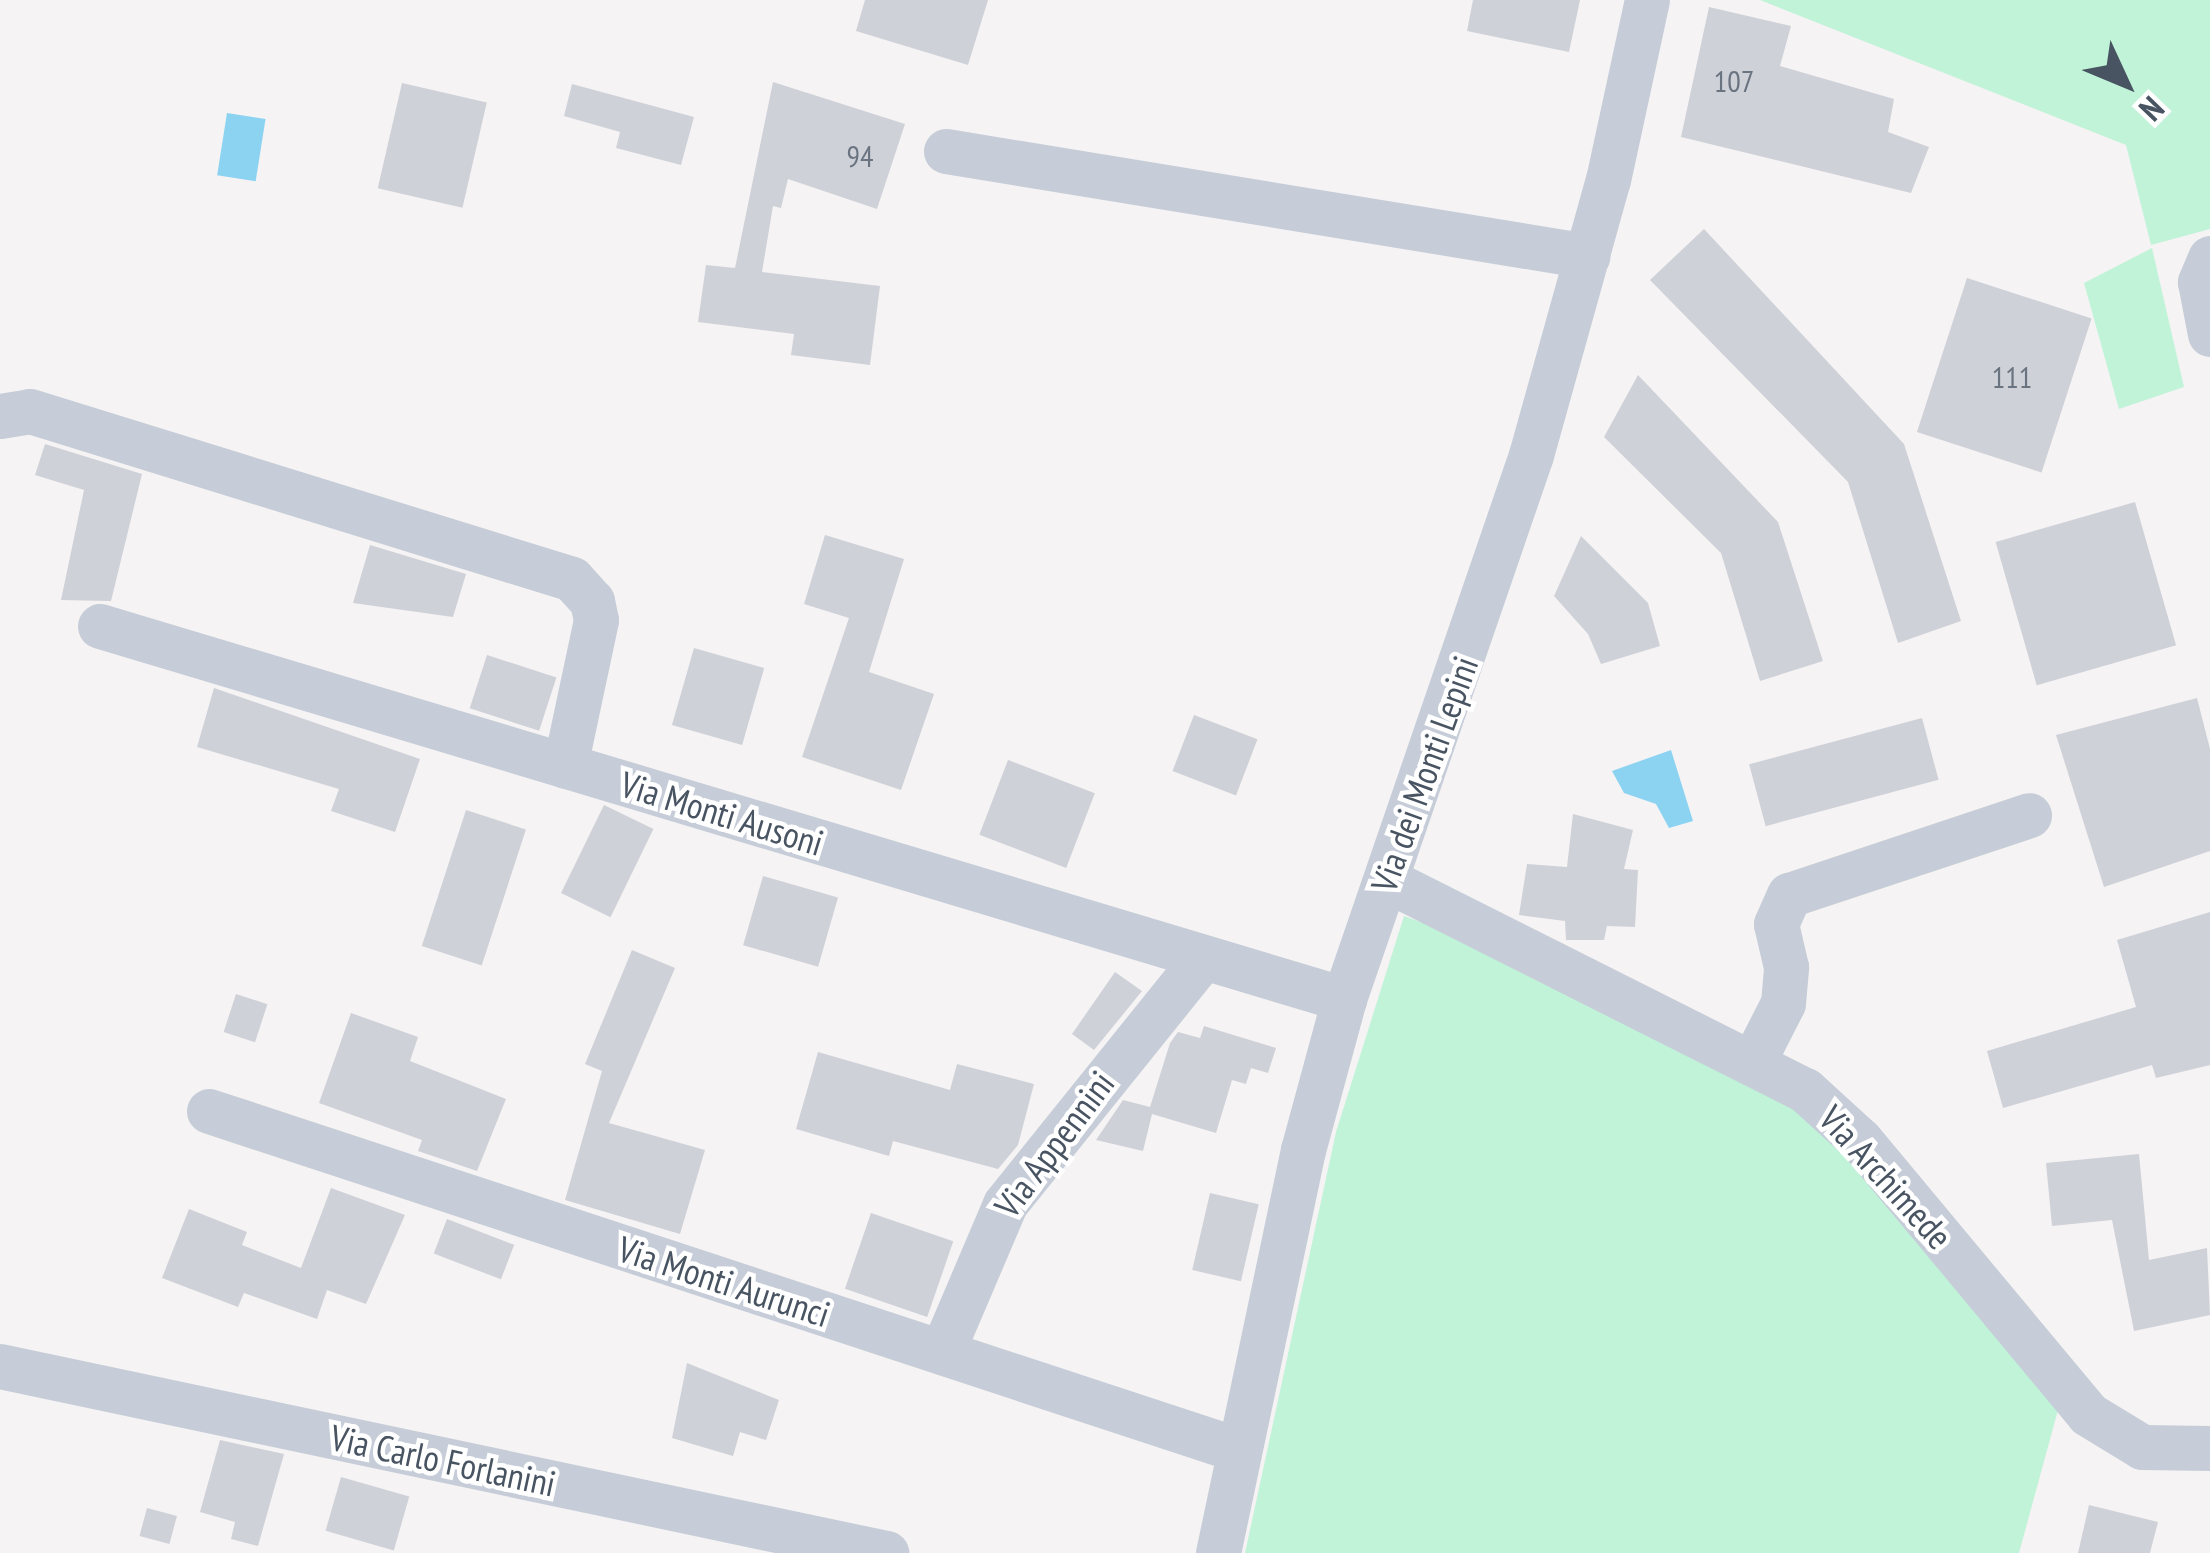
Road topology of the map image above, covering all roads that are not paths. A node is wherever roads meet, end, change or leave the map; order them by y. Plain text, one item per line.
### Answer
1 (1647, 0) edge
2 (946, 151) dead end
3 (1588, 256) junction
4 (2210, 258) edge
5 (2210, 334) edge
6 (0, 416) edge
7 (100, 626) dead end
8 (565, 766) junction
9 (2029, 815) dead end
10 (1387, 880) junction
11 (1203, 958) junction
12 (1344, 999) junction
13 (1754, 1060) junction
14 (209, 1111) dead end
15 (942, 1352) junction
16 (0, 1366) edge
17 (2210, 1448) edge
18 (1239, 1450) junction
19 (886, 1553) edge
20 (1218, 1553) edge

1 - 3 street, Via dei Monti Lepini
2 - 3 street
3 - 10 street, Via dei Monti Lepini
4 - 5 street
6 - 8 street
7 - 8 street, Via Monti Ausoni
8 - 11 street, Via Monti Ausoni
9 - 13 street
10 - 12 street, Via dei Monti Lepini
10 - 13 street, Via Archimede
11 - 12 street, Via Monti Ausoni
11 - 15 street, Via Appennini
12 - 18 street, Via dei Monti Lepini
13 - 17 street, Via Archimede
14 - 15 street, Via Monti Aurunci
15 - 18 street, Via Monti Aurunci
16 - 19 street, Via Carlo Forlanini
18 - 20 street, Via dei Monti Lepini

